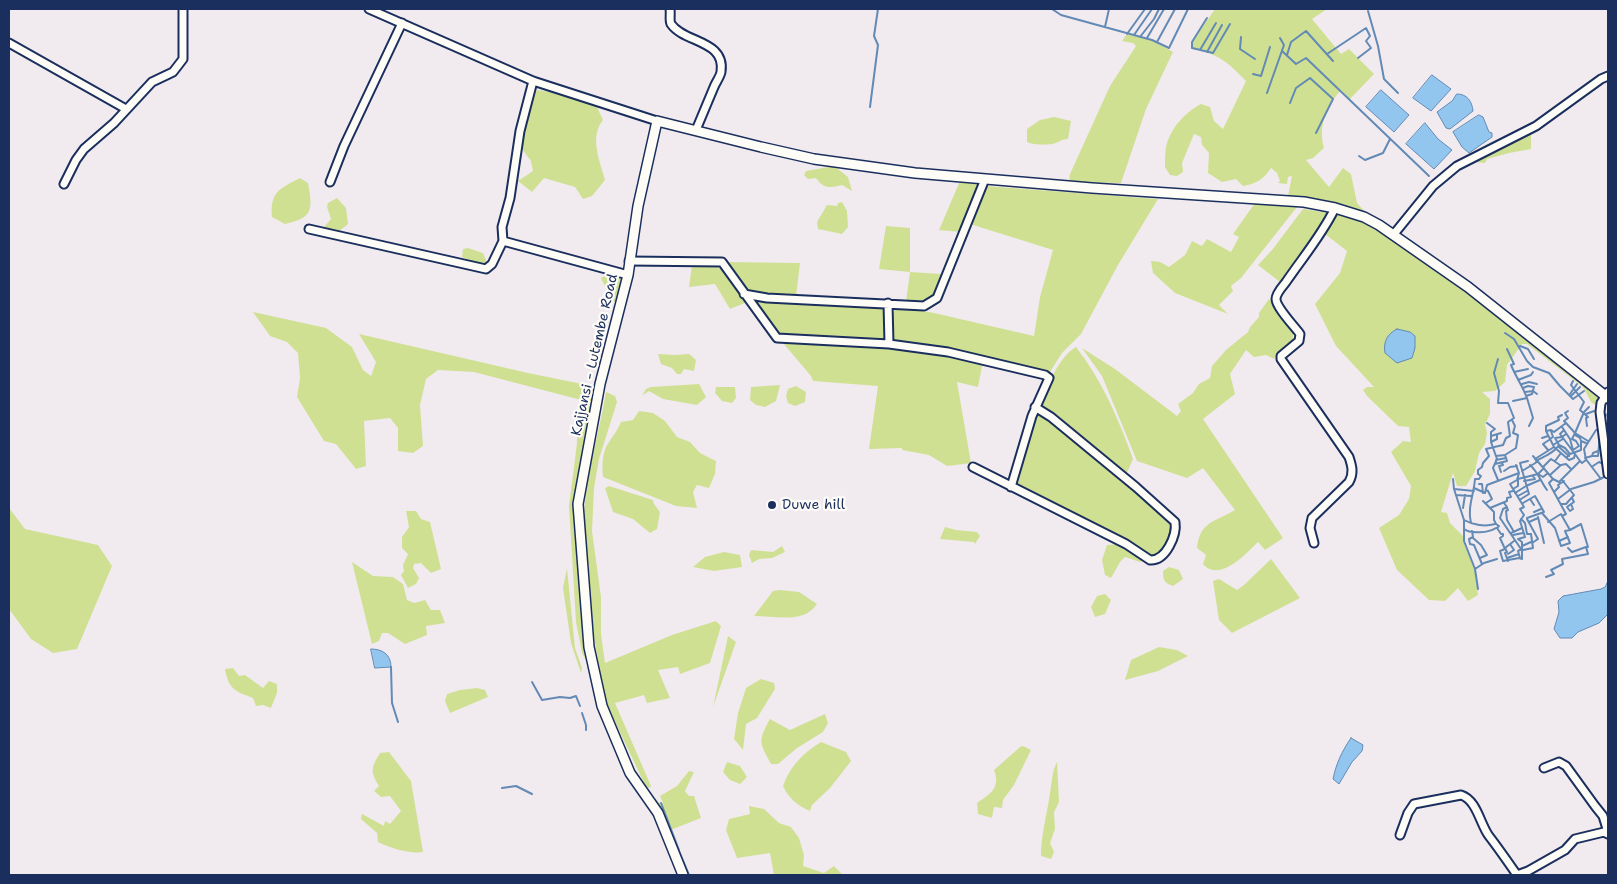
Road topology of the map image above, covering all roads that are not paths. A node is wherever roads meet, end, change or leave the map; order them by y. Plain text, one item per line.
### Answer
1 (183, 9) edge
2 (369, 9) edge
3 (670, 9) edge
4 (402, 23) junction
5 (9, 43) edge
6 (1608, 76) edge
7 (533, 81) junction
8 (126, 109) junction
9 (657, 121) junction
10 (696, 130) junction
11 (985, 179) junction
12 (330, 182) dead end
13 (64, 184) dead end
14 (1335, 208) junction
15 (309, 229) dead end
16 (1394, 234) junction
17 (503, 241) junction
18 (629, 261) junction
19 (628, 275) junction
20 (744, 294) junction
21 (888, 304) junction
22 (889, 344) junction
23 (1607, 395) edge
24 (1035, 407) junction
25 (973, 467) dead end
26 (1608, 474) edge
27 (1012, 487) junction
28 (1314, 543) dead end
29 (1544, 768) dead end
30 (1608, 833) edge
31 (1400, 836) dead end
32 (683, 875) edge

1 - 8 street
2 - 4 street
3 - 10 street
4 - 7 street
4 - 12 street
5 - 8 street
6 - 16 street
7 - 9 street
7 - 17 street
8 - 13 street
9 - 10 street
9 - 18 street, Kajjansi - Lutembe Road
10 - 11 street
11 - 14 street
11 - 21 street
14 - 16 street
14 - 28 street
15 - 17 street
16 - 23 street
17 - 19 street
18 - 19 street, Kajjansi - Lutembe Road
18 - 20 street
19 - 32 street, Kajjansi - Lutembe Road
20 - 21 street
20 - 22 street
21 - 22 street
22 - 24 street
23 - 26 street
24 - 27 street
24 - 27 street
25 - 27 street
29 - 30 street
30 - 31 street

